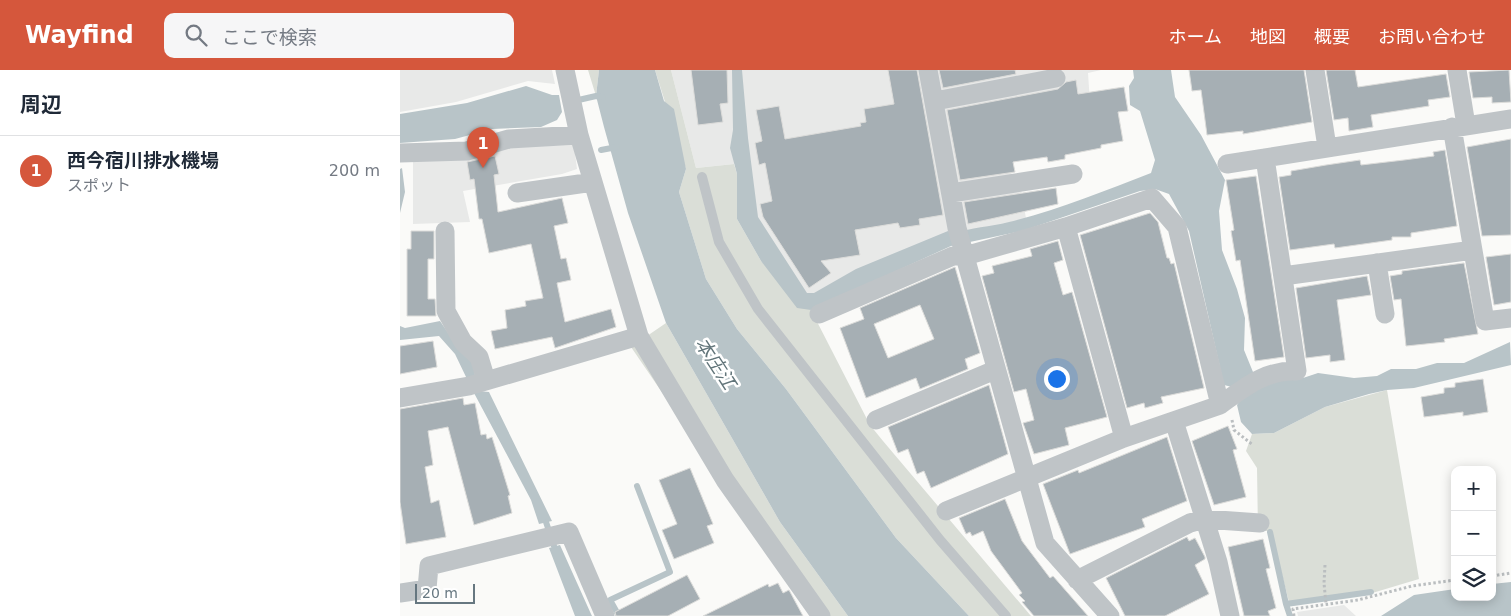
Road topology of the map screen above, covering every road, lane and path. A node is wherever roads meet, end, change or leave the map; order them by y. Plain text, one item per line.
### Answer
1 (928, 70) edge
2 (1316, 70) edge
3 (1457, 70) edge
4 (566, 78) edge
5 (1056, 78) dead end
6 (935, 101) junction
7 (1511, 119) edge
8 (577, 126) junction
9 (1459, 126) junction
10 (1327, 147) junction
11 (400, 153) edge
12 (1265, 158) junction
13 (1227, 164) dead end
14 (1072, 174) dead end
15 (702, 177) dead end
16 (593, 182) junction
17 (517, 193) dead end
18 (951, 193) junction
19 (1066, 227) junction
20 (445, 231) dead end
21 (1473, 250) junction
22 (964, 252) junction
23 (1378, 263) junction
24 (1283, 276) junction
25 (819, 314) dead end
26 (1385, 314) dead end
27 (1511, 318) edge
28 (639, 336) junction
29 (996, 370) junction
30 (478, 382) junction
31 (400, 398) edge
32 (1226, 401) junction
33 (876, 420) dead end
34 (1174, 421) junction
35 (1124, 438) junction
36 (1253, 445) dead end
37 (1026, 477) junction
38 (946, 511) dead end
39 (1204, 519) junction
40 (1260, 523) dead end
41 (1325, 565) dead end
42 (1511, 573) edge
43 (1496, 575) edge
44 (1077, 580) junction
45 (1451, 581) edge
46 (400, 593) edge
47 (1326, 604) junction
48 (605, 616) edge
49 (821, 616) edge
50 (1006, 616) edge
51 (1110, 616) edge
52 (1230, 616) edge
53 (1294, 616) edge

1 - 6 street
2 - 10 street
3 - 9 street
4 - 8 street
5 - 6 street
6 - 18 street
7 - 9 street
8 - 11 street
8 - 16 street
9 - 10 street
9 - 21 street
10 - 12 street
12 - 13 street
12 - 24 street
14 - 18 street
15 - 50 lane
16 - 17 street
16 - 28 street
18 - 22 street
19 - 22 street
19 - 32 street
19 - 35 street
20 - 30 street
21 - 23 street
21 - 27 street
22 - 25 street
22 - 29 street
23 - 24 street
23 - 26 street
24 - 32 street
28 - 30 street
28 - 49 street
29 - 33 street
29 - 37 street
30 - 31 street
32 - 34 street
32 - 36 path
34 - 35 street
34 - 39 street
35 - 37 street
37 - 38 street
37 - 44 street
39 - 40 street
39 - 44 street
39 - 52 street
41 - 47 path
42 - 43 path
44 - 51 street
45 - 47 path
46 - 48 street
47 - 53 path

